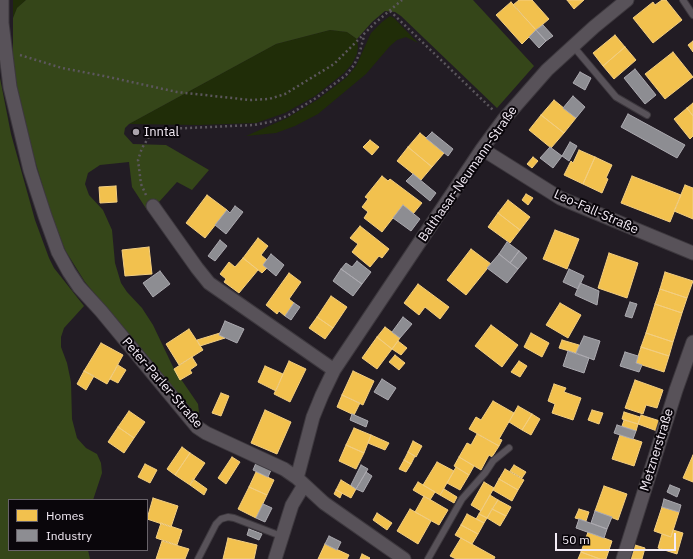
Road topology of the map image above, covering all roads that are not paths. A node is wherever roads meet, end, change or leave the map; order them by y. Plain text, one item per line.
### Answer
1 (2, 0) edge
2 (627, 0) edge
3 (683, 0) edge
4 (693, 15) edge
5 (573, 45) junction
6 (647, 115) dead end
7 (482, 149) junction
8 (153, 206) road end
9 (693, 253) edge
10 (693, 342) edge
11 (334, 370) junction
12 (509, 448) dead end
13 (300, 481) junction
14 (281, 536) junction
15 (198, 559) edge
16 (275, 559) edge
17 (404, 559) edge
18 (428, 559) edge
19 (623, 559) edge

1 - 13 street, Peter-Parler-Straße
2 - 5 street, Balthasar-Neumann-Straße
3 - 4 lane
5 - 6 lane
5 - 7 street, Balthasar-Neumann-Straße
7 - 9 street, Leo-Fall-Straße
7 - 11 street, Balthasar-Neumann-Straße
8 - 11 street
10 - 19 street, Metznerstraße
11 - 13 street, Balthasar-Neumann-Straße
12 - 18 lane
13 - 14 street, Balthasar-Neumann-Straße
13 - 17 street, Peter-Parler-Straße
14 - 15 lane
14 - 16 street, Balthasar-Neumann-Straße

